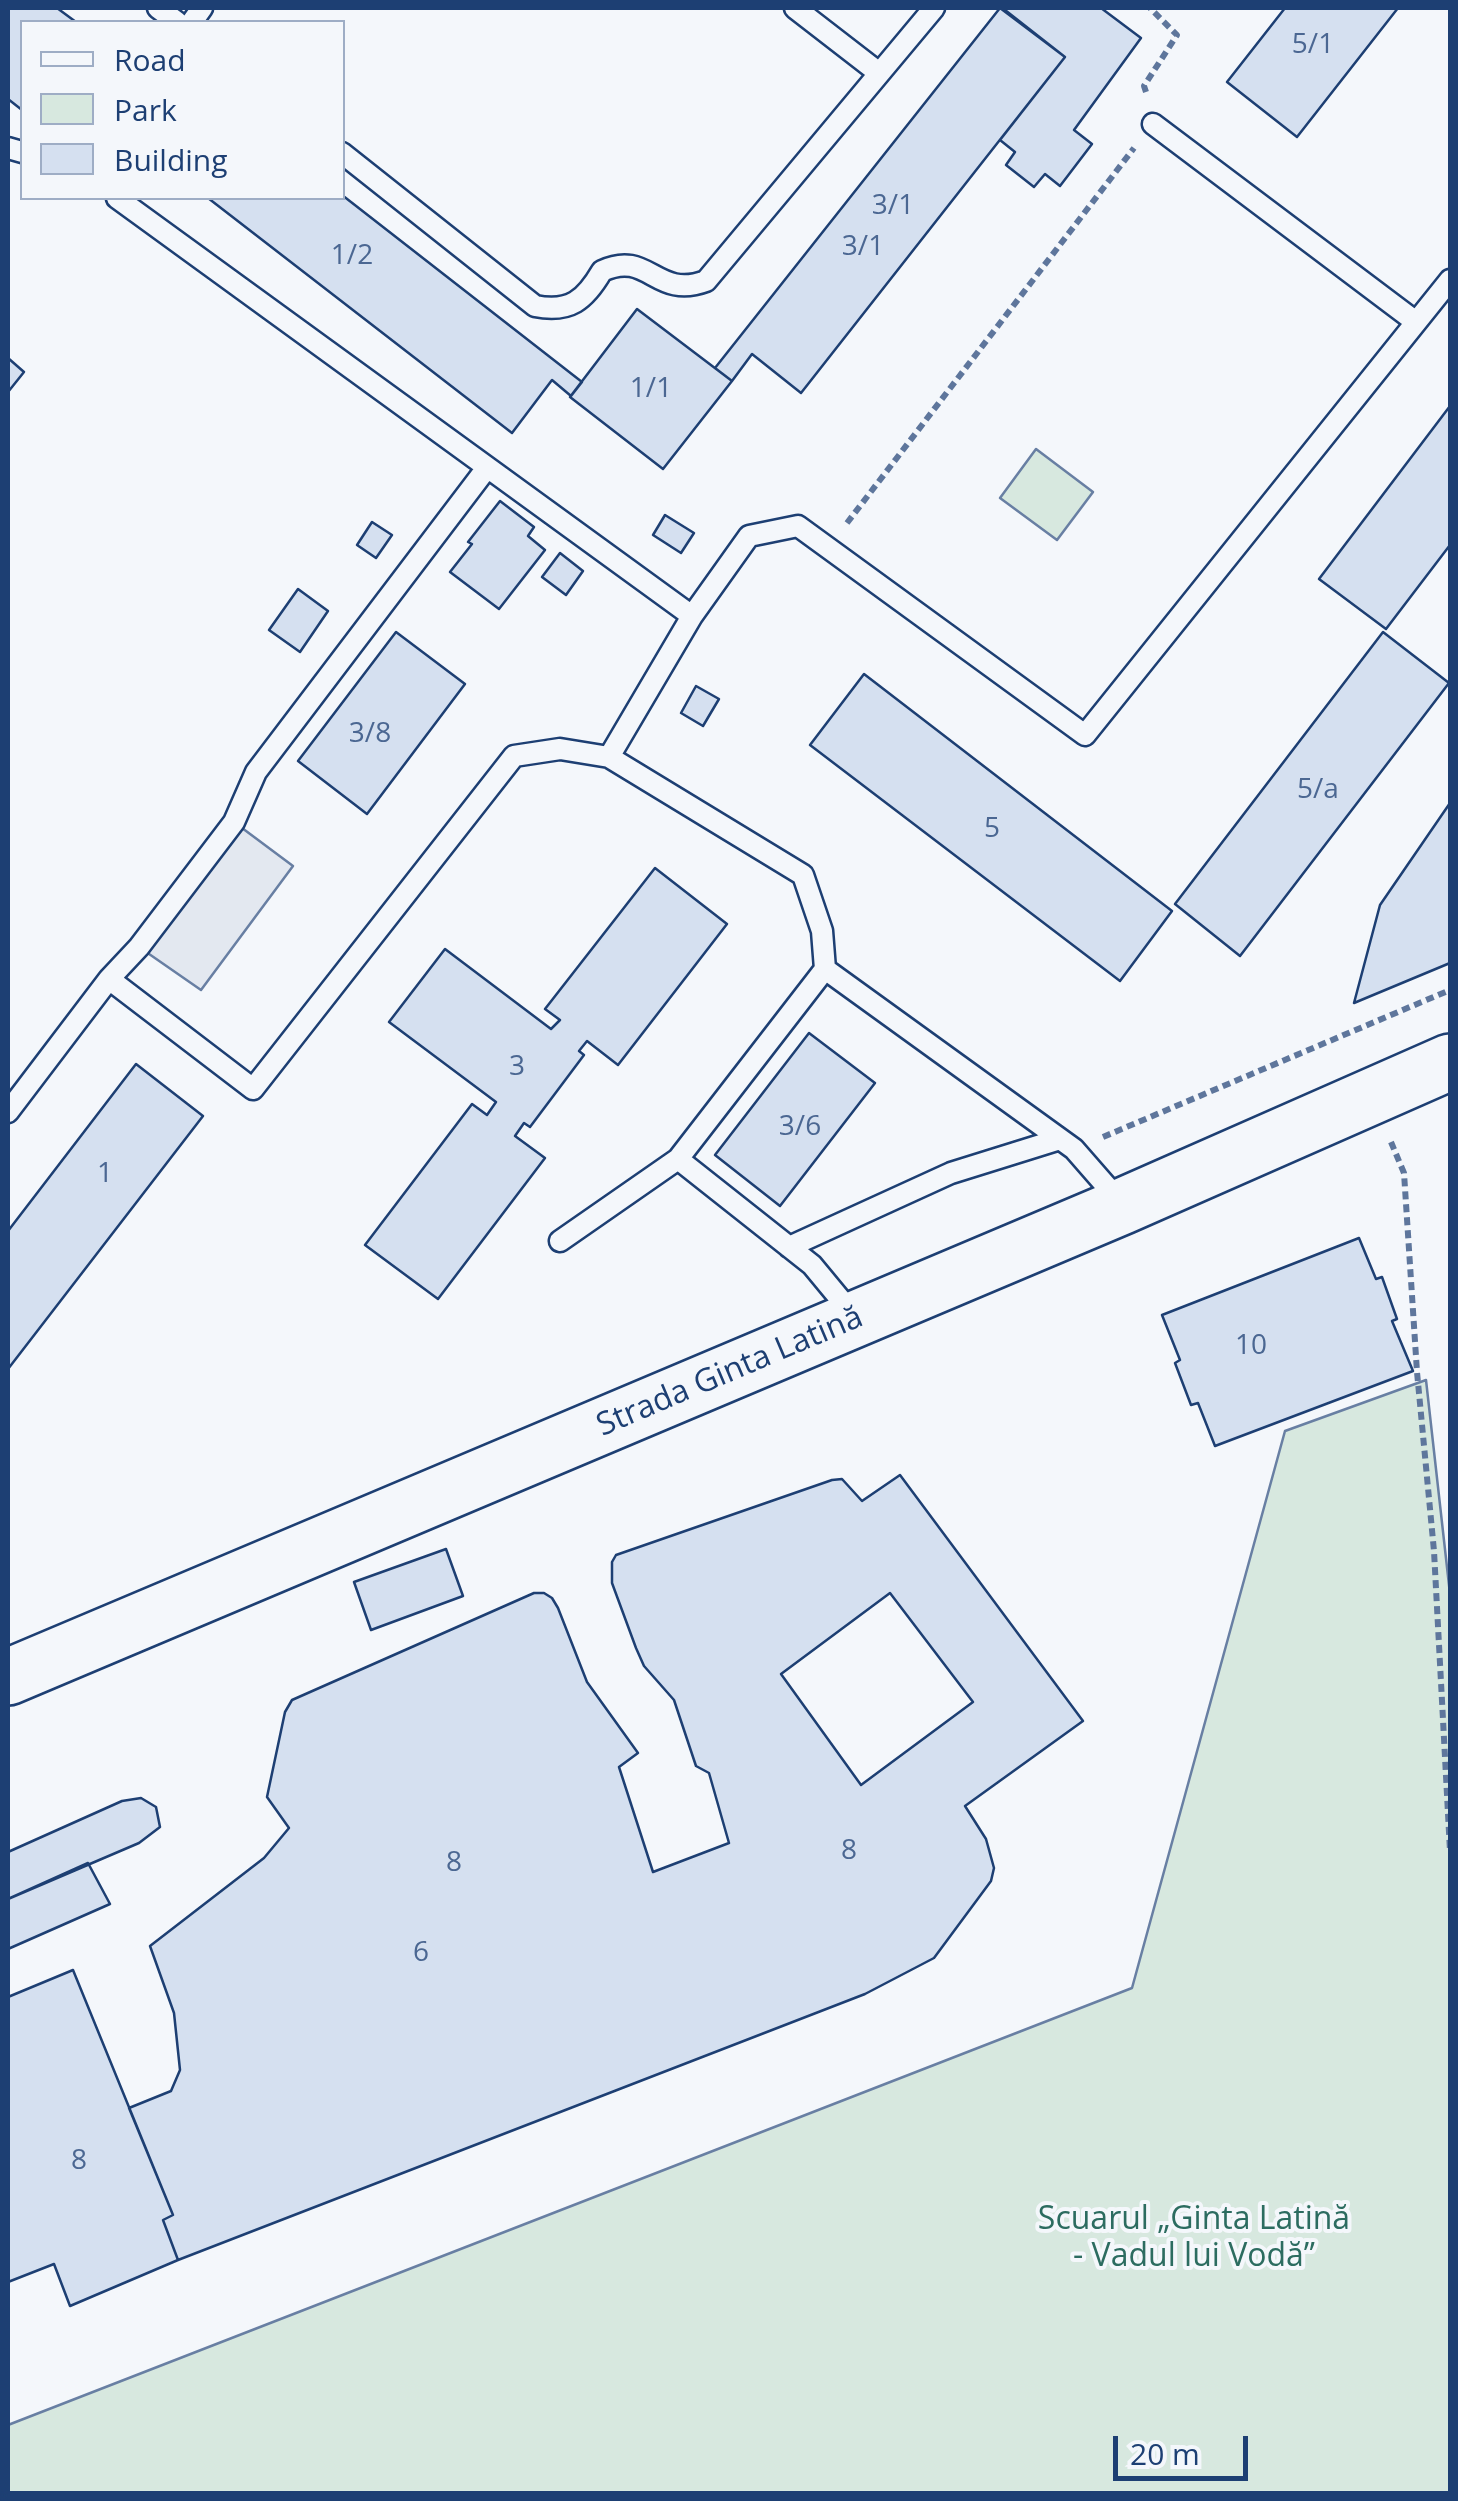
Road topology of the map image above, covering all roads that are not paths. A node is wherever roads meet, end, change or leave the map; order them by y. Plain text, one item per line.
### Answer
1 (795, 8) edge
2 (934, 8) edge
3 (879, 73) junction
4 (1153, 124) road end
5 (345, 156) edge
6 (121, 200) edge
7 (1450, 280) edge
8 (1416, 322) junction
9 (486, 469) junction
10 (692, 616) junction
11 (609, 757) junction
12 (825, 969) junction
13 (109, 979) junction
14 (1450, 1062) edge
15 (8, 1112) edge
16 (1067, 1144) junction
17 (678, 1159) junction
18 (1124, 1206) junction
19 (560, 1241) dead end
20 (789, 1247) junction
21 (856, 1318) junction
22 (8, 1677) edge

1 - 3 lane
2 - 3 lane
3 - 5 lane
4 - 8 lane
6 - 9 lane
7 - 8 lane
8 - 10 lane
9 - 10 lane
9 - 13 lane
10 - 11 lane
11 - 12 lane
11 - 13 lane
12 - 16 lane
12 - 17 lane
13 - 15 lane
14 - 18 street, Strada Ginta Latină
16 - 18 lane
16 - 20 lane
17 - 19 lane
17 - 20 lane
18 - 21 street, Strada Ginta Latină
20 - 21 lane
21 - 22 street, Strada Ginta Latină

